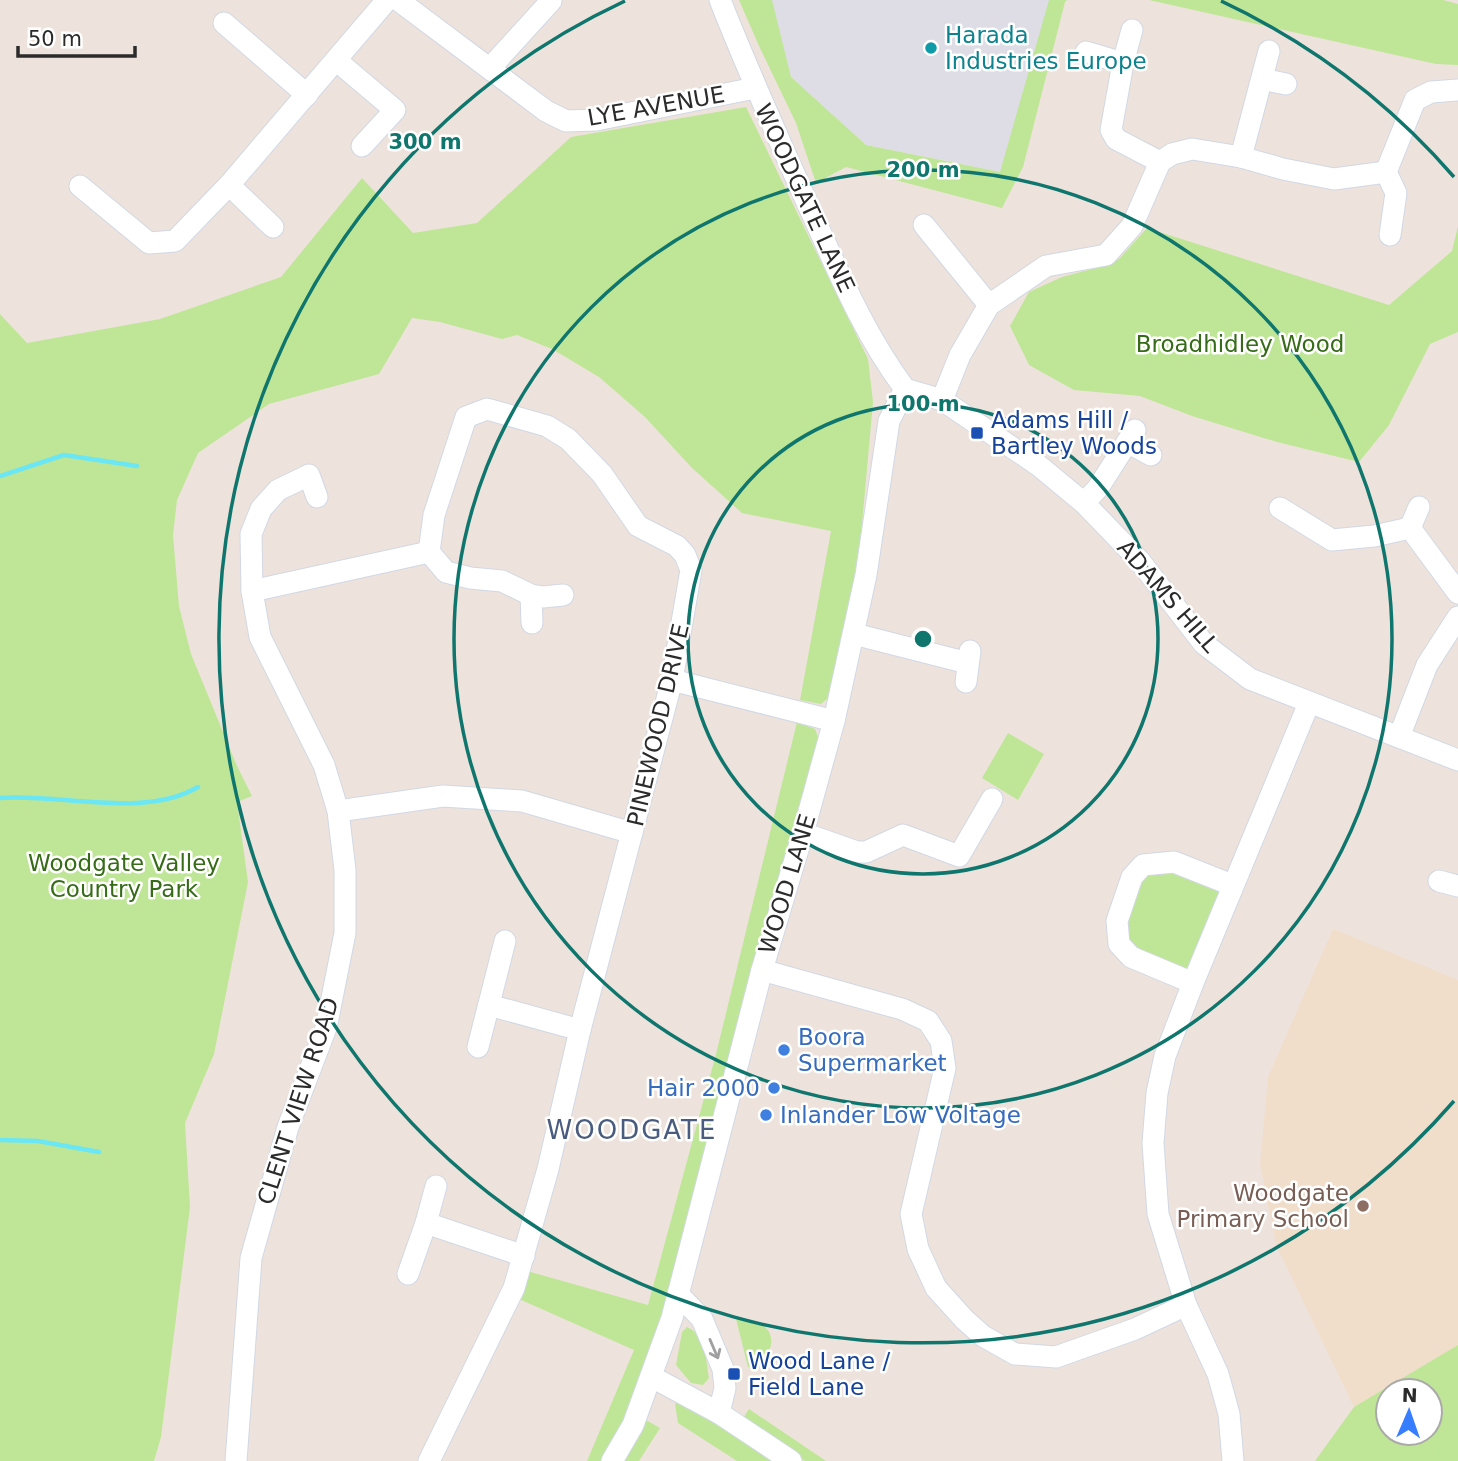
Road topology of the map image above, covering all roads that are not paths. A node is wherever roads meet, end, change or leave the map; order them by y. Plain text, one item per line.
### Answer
1 (387, 0) edge
2 (398, 0) edge
3 (720, 0) edge
4 (551, 1) edge
5 (225, 23) dead end
6 (1132, 30) dead end
7 (1269, 51) dead end
8 (1086, 52) dead end
9 (337, 61) junction
10 (1123, 63) junction
11 (490, 68) junction
12 (1262, 79) junction
13 (1286, 84) dead end
14 (755, 88) junction
15 (1458, 90) edge
16 (307, 95) junction
17 (362, 146) dead end
18 (1241, 157) junction
19 (1160, 162) junction
20 (1386, 172) junction
21 (229, 185) junction
22 (80, 186) dead end
23 (924, 225) dead end
24 (273, 227) dead end
25 (1390, 235) dead end
26 (989, 305) junction
27 (905, 389) junction
28 (942, 400) junction
29 (1151, 455) dead end
30 (317, 497) dead end
31 (1084, 503) junction
32 (1419, 507) dead end
33 (1280, 508) dead end
34 (1410, 528) junction
35 (429, 552) junction
36 (252, 591) junction
37 (1458, 593) edge
38 (531, 595) junction
39 (563, 595) dead end
40 (1458, 617) edge
41 (532, 623) dead end
42 (854, 634) junction
43 (968, 665) dead end
44 (672, 680) junction
45 (1309, 703) junction
46 (834, 721) junction
47 (1399, 737) junction
48 (1458, 760) edge
49 (992, 799) dead end
50 (338, 811) junction
51 (632, 833) junction
52 (803, 833) junction
53 (1232, 885) junction
54 (505, 941) dead end
55 (761, 970) junction
56 (1193, 982) junction
57 (489, 1005) junction
58 (580, 1030) junction
59 (478, 1047) dead end
60 (436, 1186) dead end
61 (426, 1223) junction
62 (524, 1256) junction
63 (408, 1274) dead end
64 (678, 1294) junction
65 (1185, 1305) junction
66 (652, 1377) junction
67 (719, 1413) junction
68 (236, 1461) edge
69 (429, 1461) edge
70 (612, 1461) edge
71 (791, 1461) edge
72 (1233, 1461) edge

1 - 9 street
2 - 11 street, LYE AVENUE
3 - 14 street, WOODGATE LANE
4 - 11 street
5 - 16 street
6 - 10 street
7 - 12 street
8 - 10 street
9 - 16 street
9 - 17 street
10 - 19 street
11 - 14 street, LYE AVENUE
12 - 13 street
12 - 18 street
14 - 27 street, WOODGATE LANE
15 - 20 street
16 - 21 street
18 - 19 street
18 - 20 street
19 - 26 street
20 - 25 street
21 - 22 street
21 - 24 street
23 - 26 street
26 - 28 street
27 - 28 street, ADAMS HILL
27 - 42 street, WOOD LANE
28 - 31 street, ADAMS HILL
29 - 31 street
30 - 36 street, CLENT VIEW ROAD
31 - 45 street, ADAMS HILL
32 - 34 street
33 - 34 street
34 - 37 street
35 - 36 street
35 - 38 street
35 - 44 street, PINEWOOD DRIVE
36 - 50 street, CLENT VIEW ROAD
38 - 39 street
38 - 41 street
40 - 47 street
42 - 43 street
42 - 46 street, WOOD LANE
44 - 46 street
44 - 51 street, PINEWOOD DRIVE
45 - 47 street, ADAMS HILL
45 - 53 street
46 - 52 street, WOOD LANE
47 - 48 street, ADAMS HILL
49 - 52 street
50 - 51 street
50 - 68 street, CLENT VIEW ROAD
51 - 58 street, PINEWOOD DRIVE
52 - 55 street, WOOD LANE
53 - 56 street
53 - 56 street
54 - 57 street
55 - 64 street, WOOD LANE
55 - 65 street
56 - 65 street
57 - 58 street
57 - 59 street
58 - 62 street, PINEWOOD DRIVE
60 - 61 street
61 - 62 street
61 - 63 street
62 - 69 street, PINEWOOD DRIVE
64 - 66 street, WOOD LANE
64 -> 67 street
65 - 72 street
66 - 67 street
66 - 70 street, WOOD LANE
67 - 71 street

